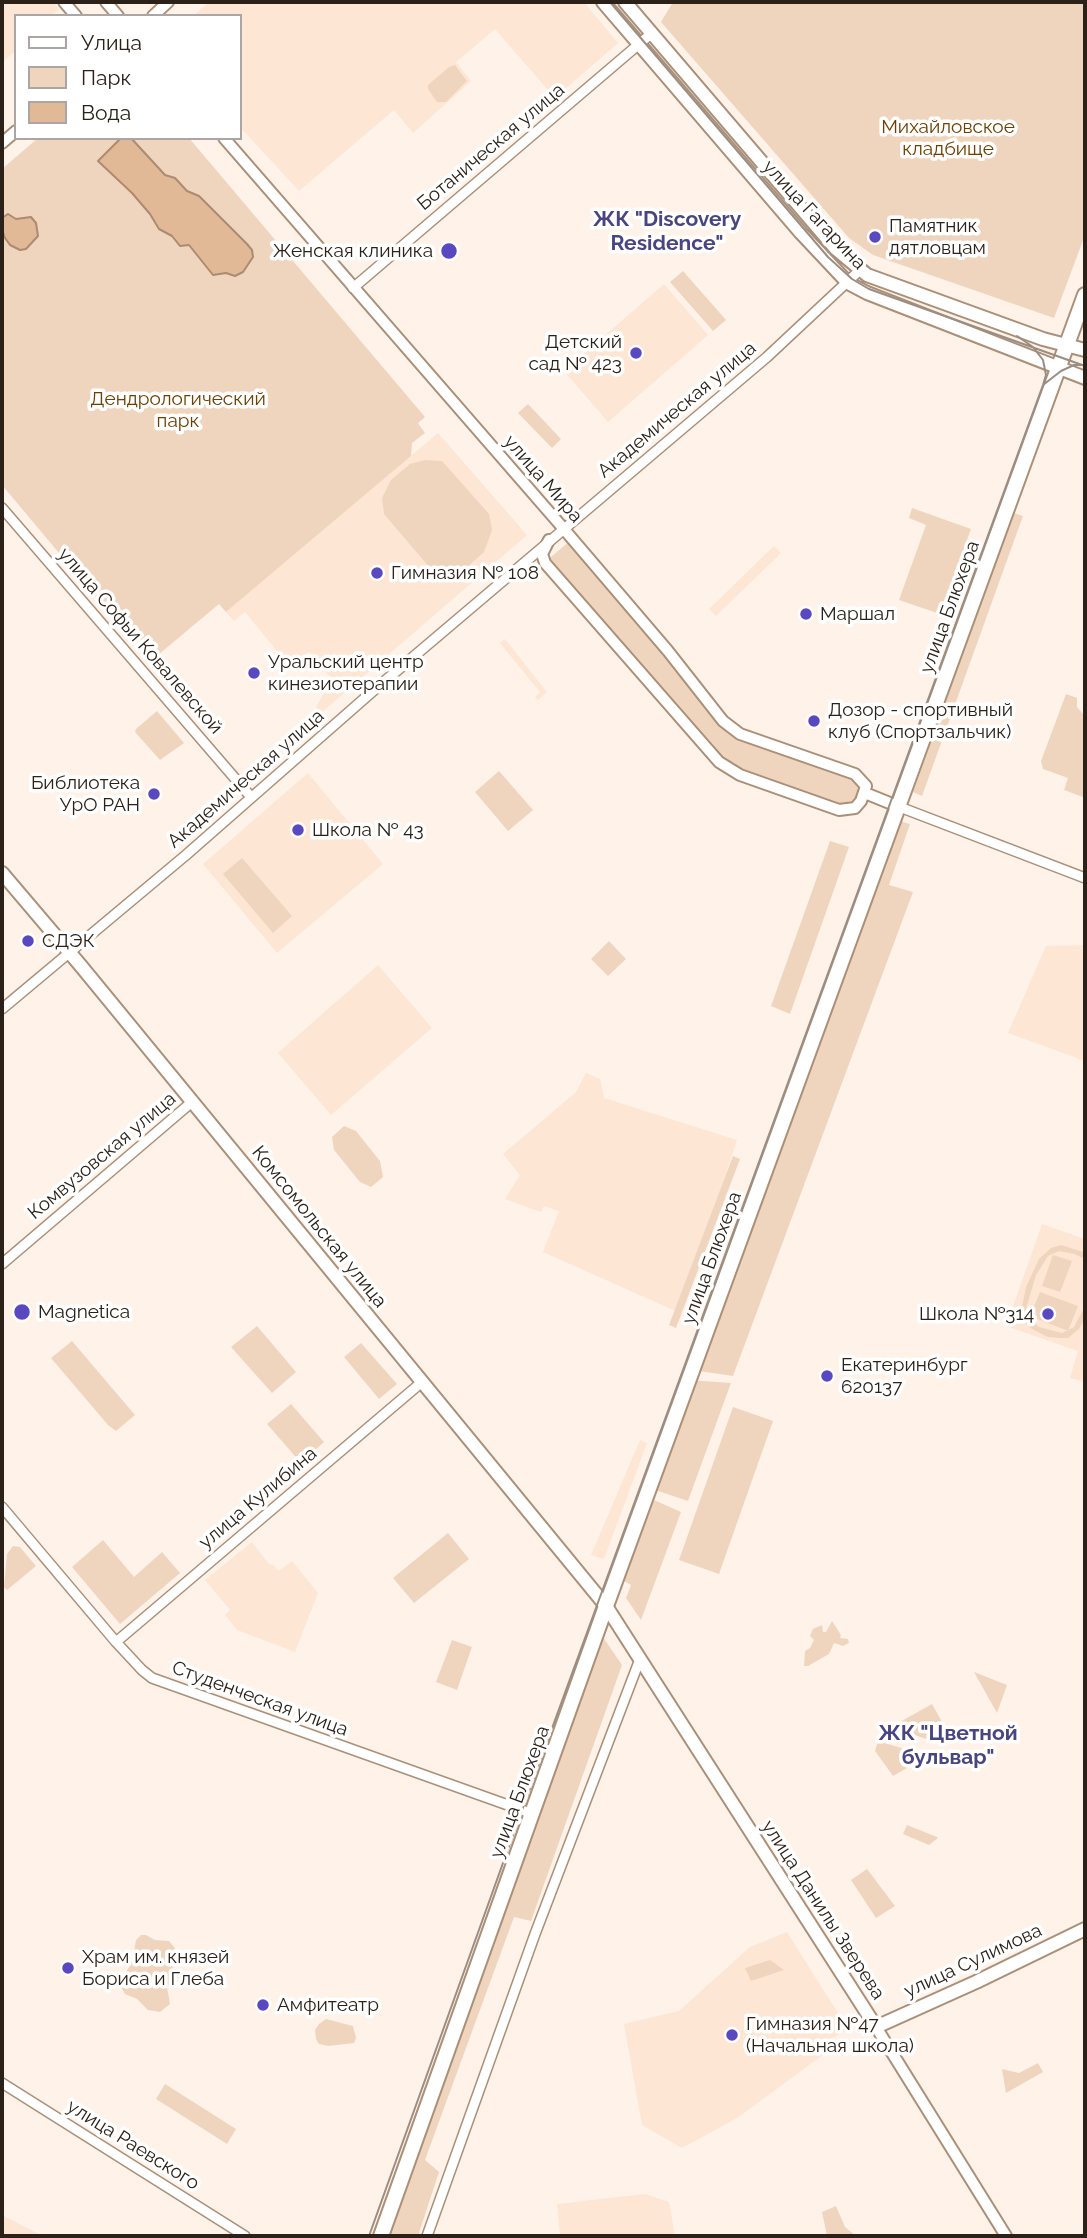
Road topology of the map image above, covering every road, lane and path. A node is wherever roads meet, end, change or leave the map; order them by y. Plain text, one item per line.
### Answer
1 (168, 2) edge
2 (603, 2) edge
3 (625, 2) edge
4 (155, 14) edge
5 (652, 33) junction
6 (639, 44) junction
7 (225, 140) edge
8 (860, 270) junction
9 (848, 283) junction
10 (353, 288) junction
11 (1085, 295) edge
12 (1066, 344) junction
13 (1085, 350) edge
14 (1058, 367) junction
15 (1085, 378) edge
16 (2, 508) edge
17 (563, 528) junction
18 (549, 540) junction
19 (865, 793) junction
20 (251, 797) junction
21 (897, 806) junction
22 (2, 873) edge
23 (1085, 878) edge
24 (70, 953) junction
25 (2, 1009) edge
26 (192, 1102) junction
27 (2, 1264) edge
28 (422, 1382) junction
29 (2, 1507) edge
30 (606, 1606) junction
31 (116, 1642) junction
32 (640, 1659) junction
33 (533, 1814) junction
34 (1085, 1930) edge
35 (876, 2027) junction
36 (2, 2083) edge
37 (245, 2236) edge
38 (381, 2236) edge
39 (427, 2236) edge
40 (1006, 2236) edge

1 - 4 street
2 - 6 main road, улица Гагарина
3 - 5 main road, улица Гагарина
5 - 6 street, Ботаническая улица
5 - 8 main road, улица Гагарина
6 - 9 main road, улица Гагарина
6 - 10 street, Ботаническая улица
7 - 10 street, улица Мира
8 - 9 street, Академическая улица
8 - 12 main road, улица Гагарина
9 - 14 main road, улица Гагарина
9 - 17 street, Академическая улица
10 - 17 street, улица Мира
11 - 12 main road, улица Блюхера
12 - 13 main road, улица Гагарина
12 - 14 main road, улица Блюхера
14 - 15 main road, улица Гагарина
14 - 21 main road, улица Блюхера
16 - 20 street, улица Софьи Ковалевской
17 - 18 street, Академическая улица
17 - 19 street, улица Мира
18 - 19 street, улица Мира
18 - 20 street, Академическая улица
19 - 21 street, улица Мира
20 - 24 street, Академическая улица
21 - 23 street
21 - 30 main road, улица Блюхера
22 - 24 main road, Комсомольская улица
24 - 25 street, Академическая улица
24 - 26 main road, Комсомольская улица
26 - 27 street, Комвузовская улица
26 - 28 main road, Комсомольская улица
28 - 30 main road, Комсомольская улица
28 - 31 street, улица Кулибина
29 - 31 street, Студенческая улица
30 - 32 main road, улица Данилы Зверева
30 - 33 main road, улица Блюхера
31 - 33 street, Студенческая улица
32 - 35 main road, улица Данилы Зверева
32 - 39 street
33 - 38 main road, улица Блюхера
34 - 35 main road, улица Сулимова
35 - 40 street, улица Данилы Зверева
36 - 37 street, улица Раевского

